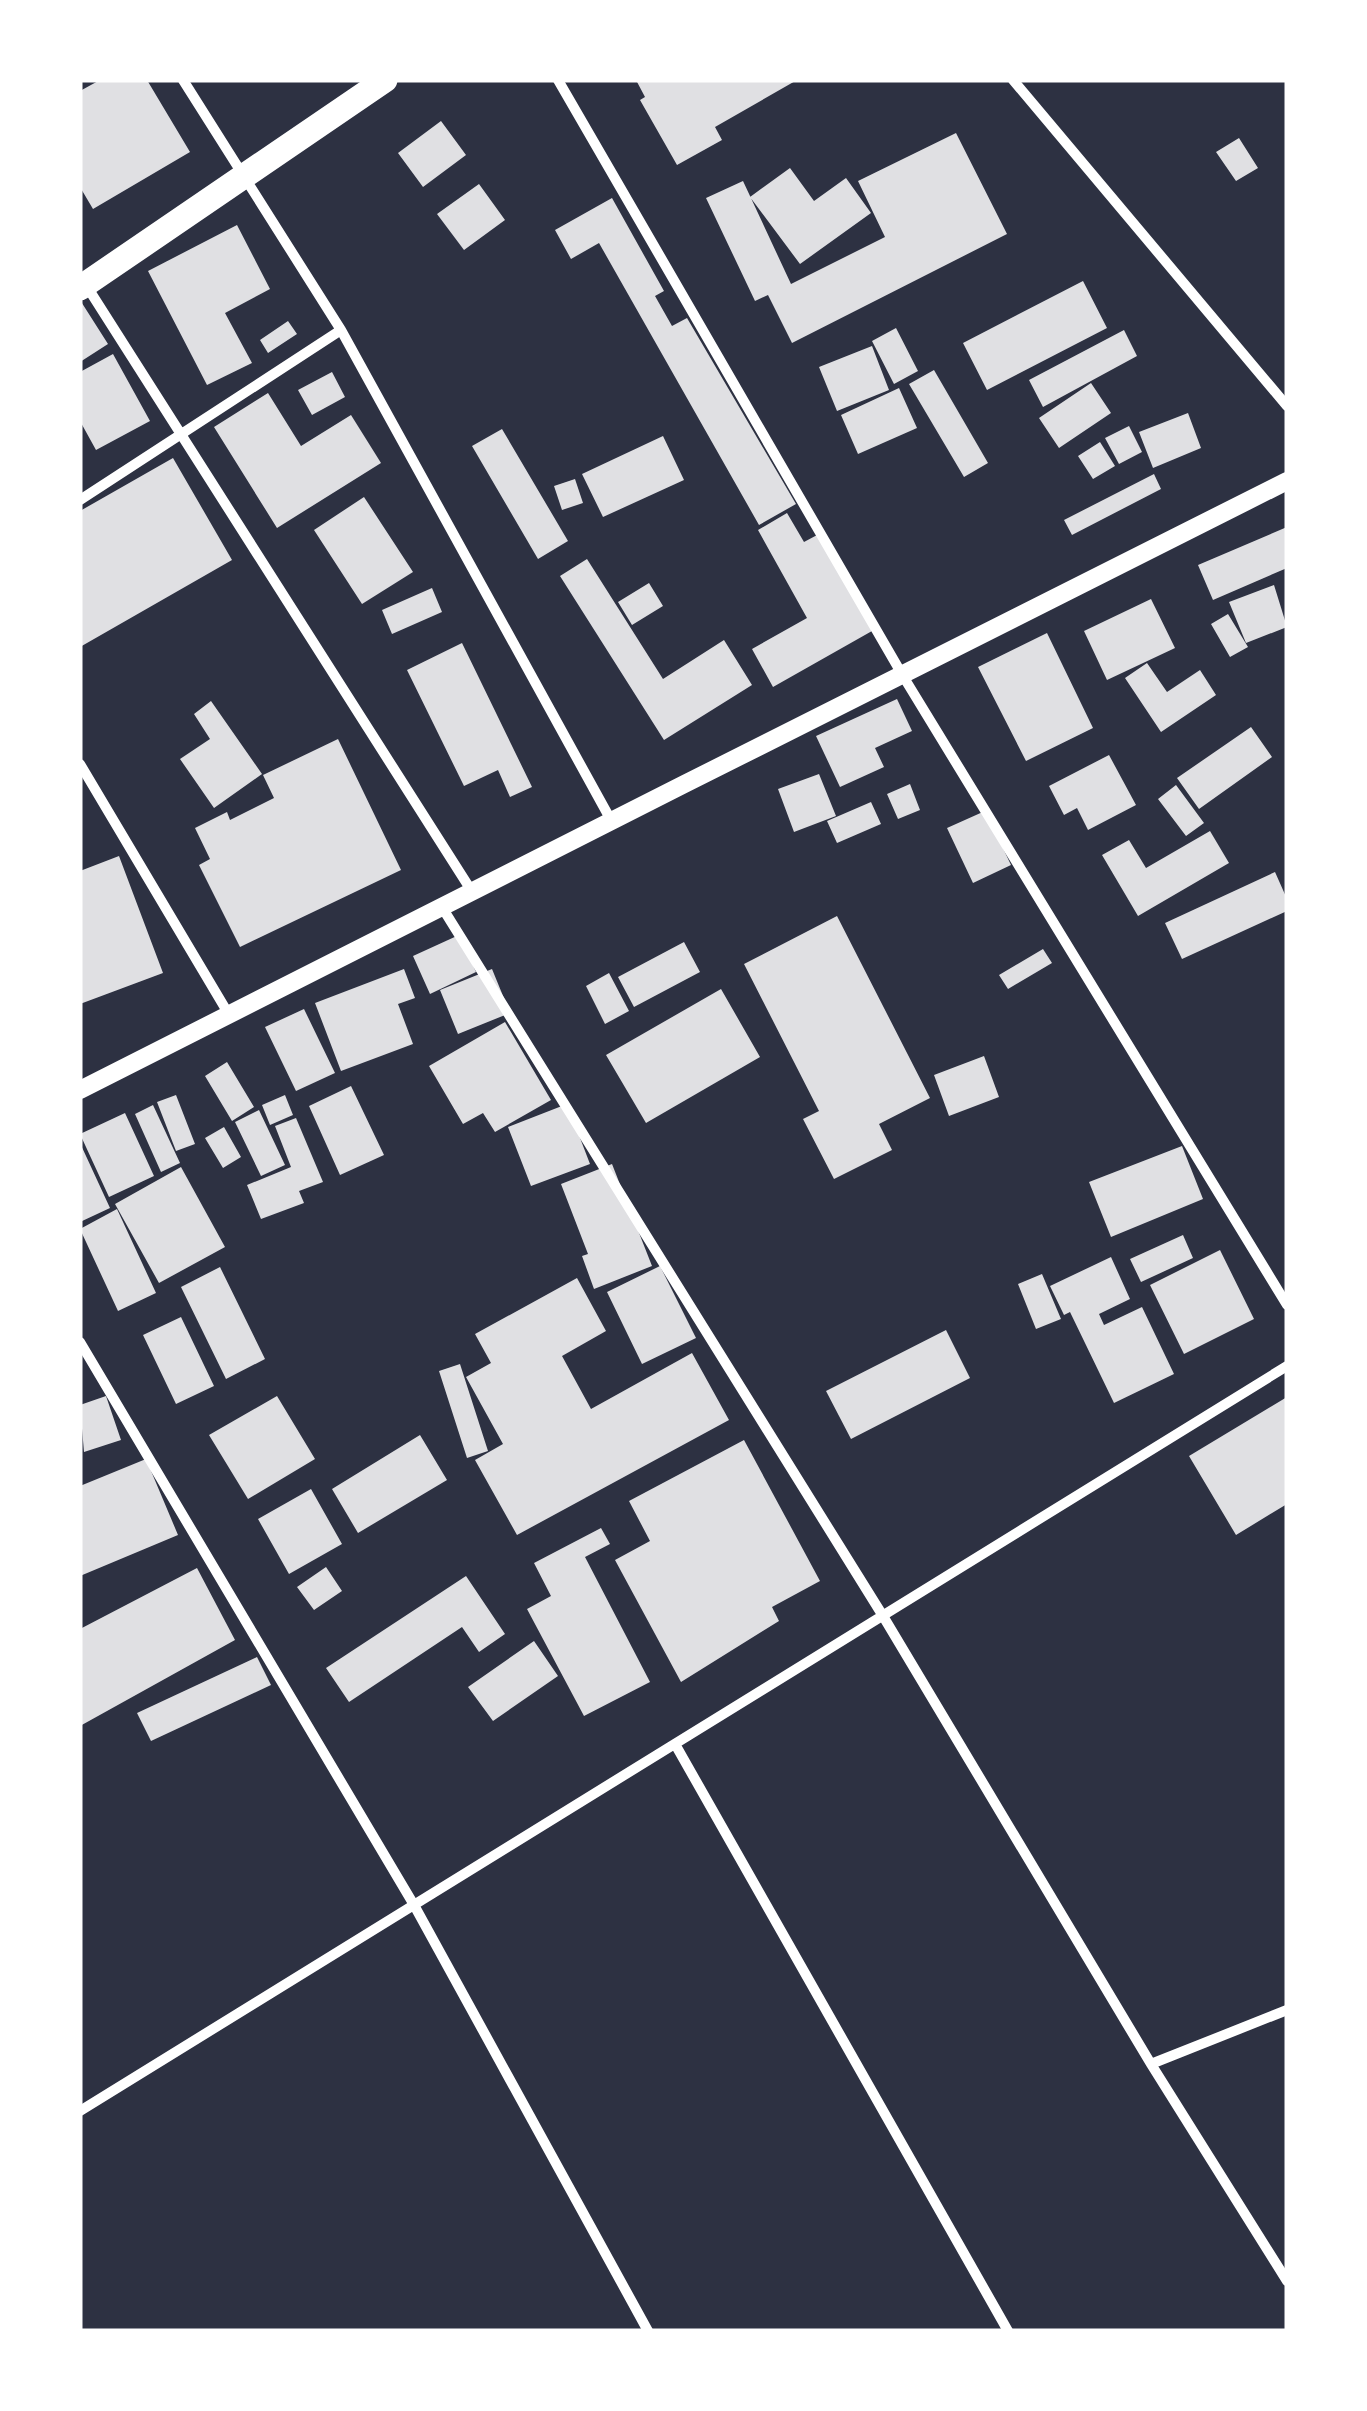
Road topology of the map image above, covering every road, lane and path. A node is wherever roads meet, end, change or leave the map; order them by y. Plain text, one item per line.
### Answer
1 (183, 80) edge
2 (385, 80) edge
3 (558, 80) edge
4 (1013, 80) edge
5 (244, 174) junction
6 (83, 286) edge
7 (341, 330) junction
8 (1287, 406) edge
9 (181, 431) junction
10 (1287, 482) edge
11 (80, 500) edge
12 (903, 676) junction
13 (80, 764) edge
14 (612, 822) junction
15 (471, 890) junction
16 (440, 904) junction
17 (228, 1014) junction
18 (80, 1090) edge
19 (1287, 1305) edge
20 (80, 1342) edge
21 (1287, 1366) edge
22 (884, 1616) junction
23 (675, 1744) junction
24 (414, 1905) junction
25 (1287, 2010) edge
26 (1150, 2064) junction
27 (80, 2111) edge
28 (1287, 2281) edge
29 (648, 2331) edge
30 (1008, 2331) edge

1 - 5 street
2 - 5 main road
3 - 12 street
4 - 8 street
5 - 6 main road
5 - 7 street
6 - 9 street
7 - 9 street
7 - 14 street
9 - 11 street
9 - 15 street
10 - 12 street
12 - 14 street
12 - 19 street
13 - 17 street
14 - 15 street
15 - 16 street
16 - 17 street
16 - 22 street
17 - 18 street
20 - 24 street
21 - 22 street
22 - 23 street
22 - 26 street
23 - 24 street
23 - 30 street
24 - 27 street
24 - 29 street
25 - 26 street
26 - 28 street

